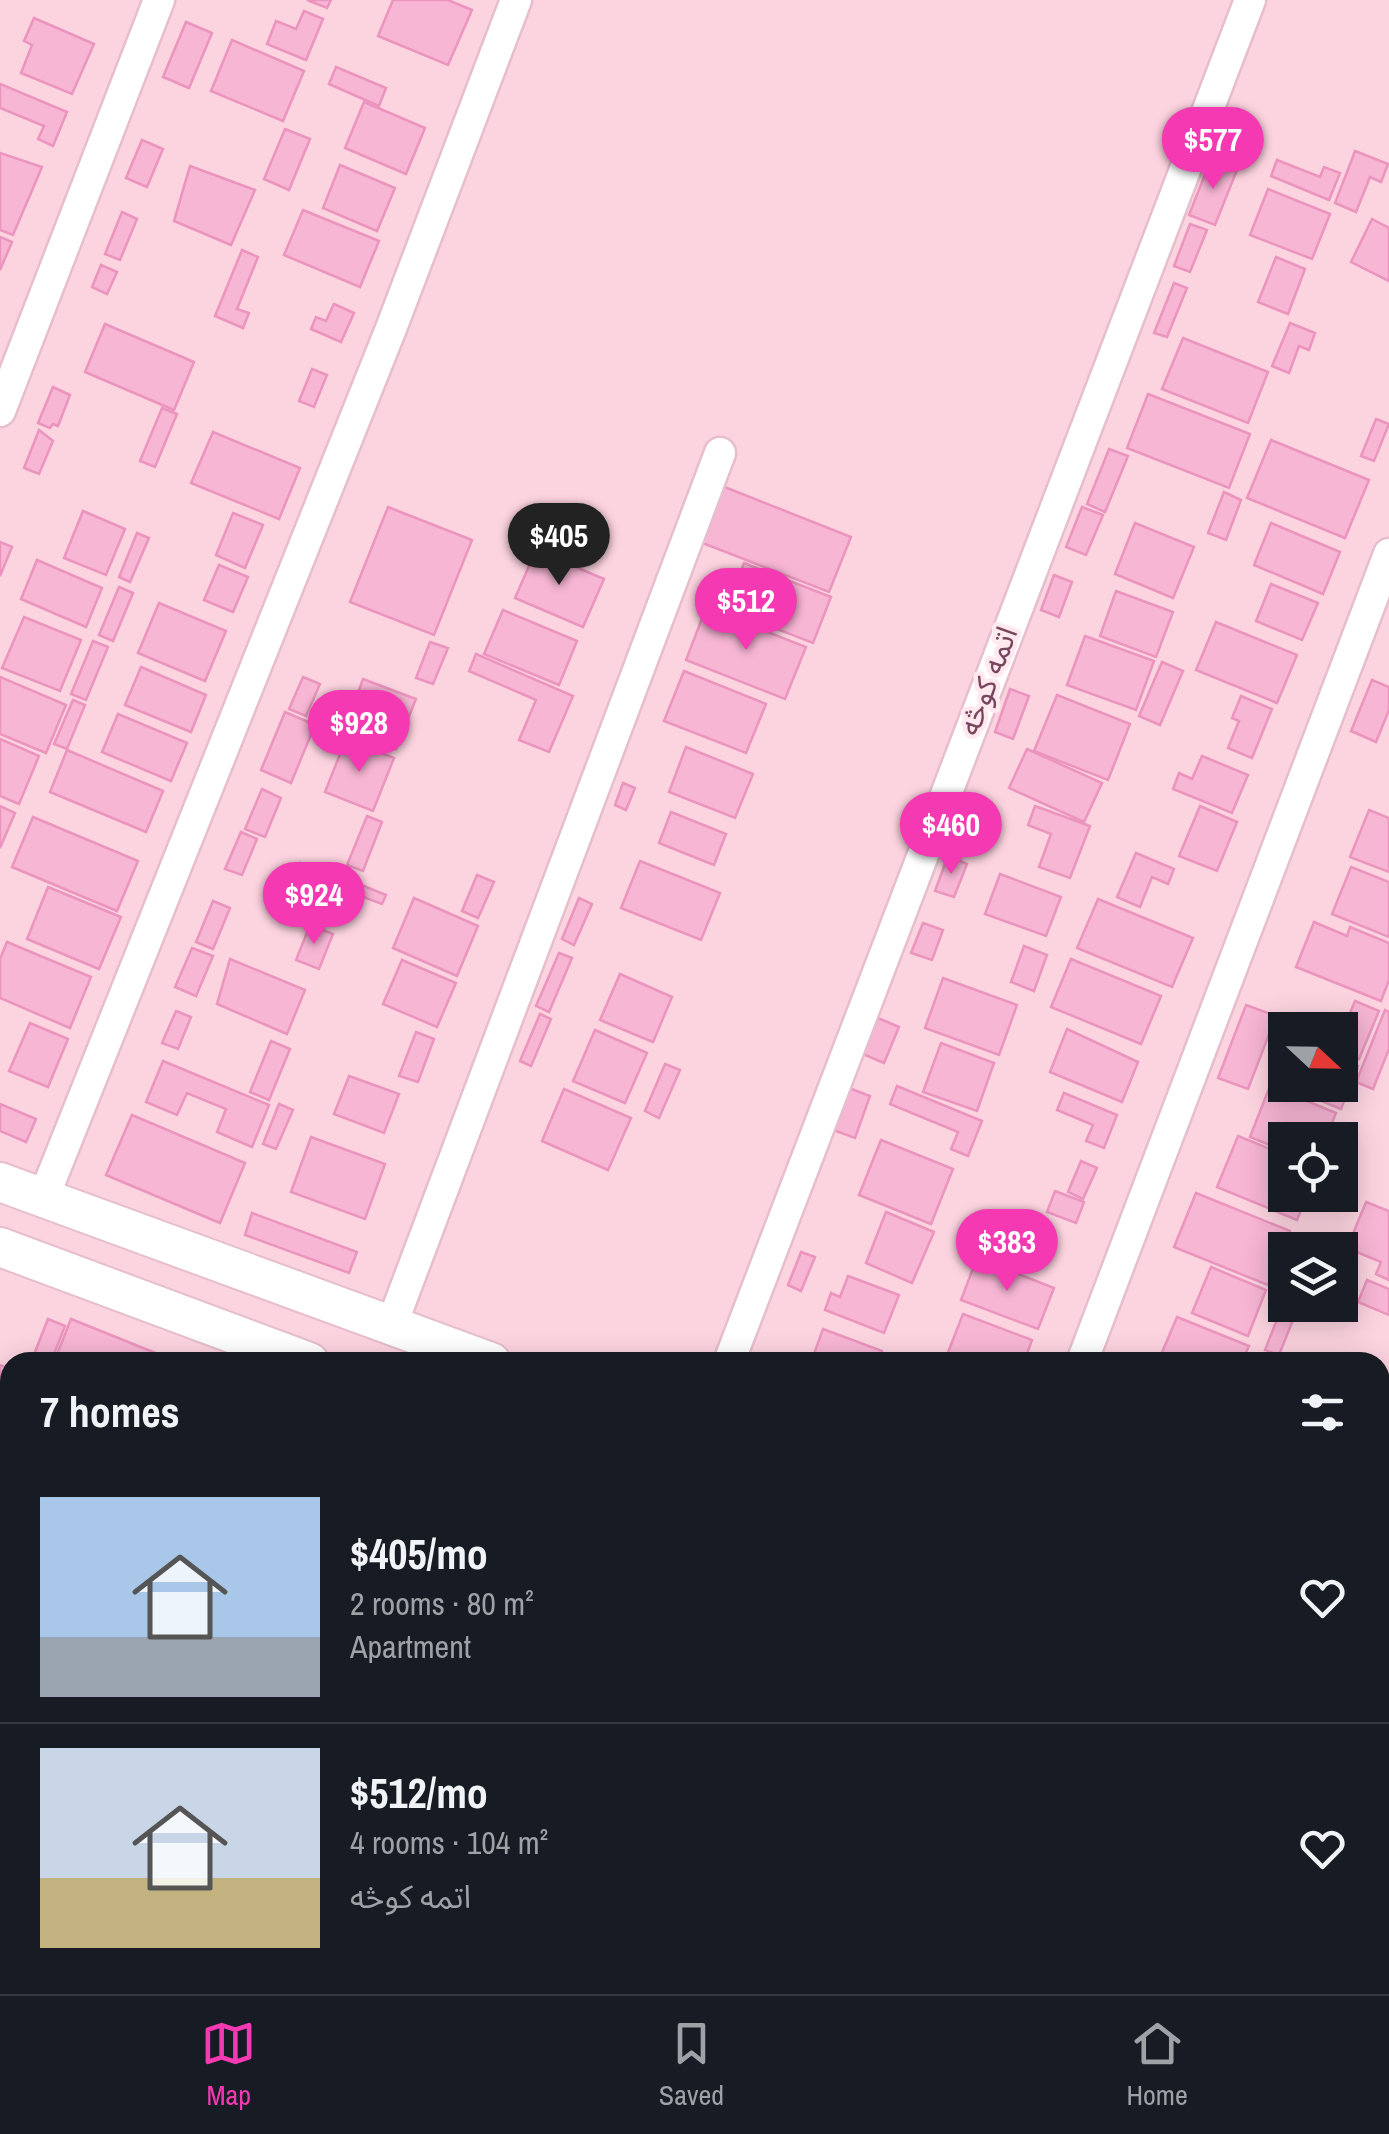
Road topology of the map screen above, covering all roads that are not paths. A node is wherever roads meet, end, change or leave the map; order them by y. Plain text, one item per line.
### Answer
1 (159, 0) edge
2 (516, 0) edge
3 (1250, 0) edge
4 (0, 411) edge
5 (720, 452) dead end
6 (1389, 554) edge
7 (0, 1182) edge
8 (43, 1199) junction
9 (0, 1247) edge
10 (392, 1324) junction
11 (270, 1352) edge
12 (465, 1352) edge
13 (733, 1352) edge
14 (1086, 1352) edge

1 - 4 street
2 - 8 street
3 - 13 street, اتمه کوڅه
5 - 10 street
6 - 14 street
7 - 8 street
8 - 10 street
9 - 11 street
10 - 12 street

